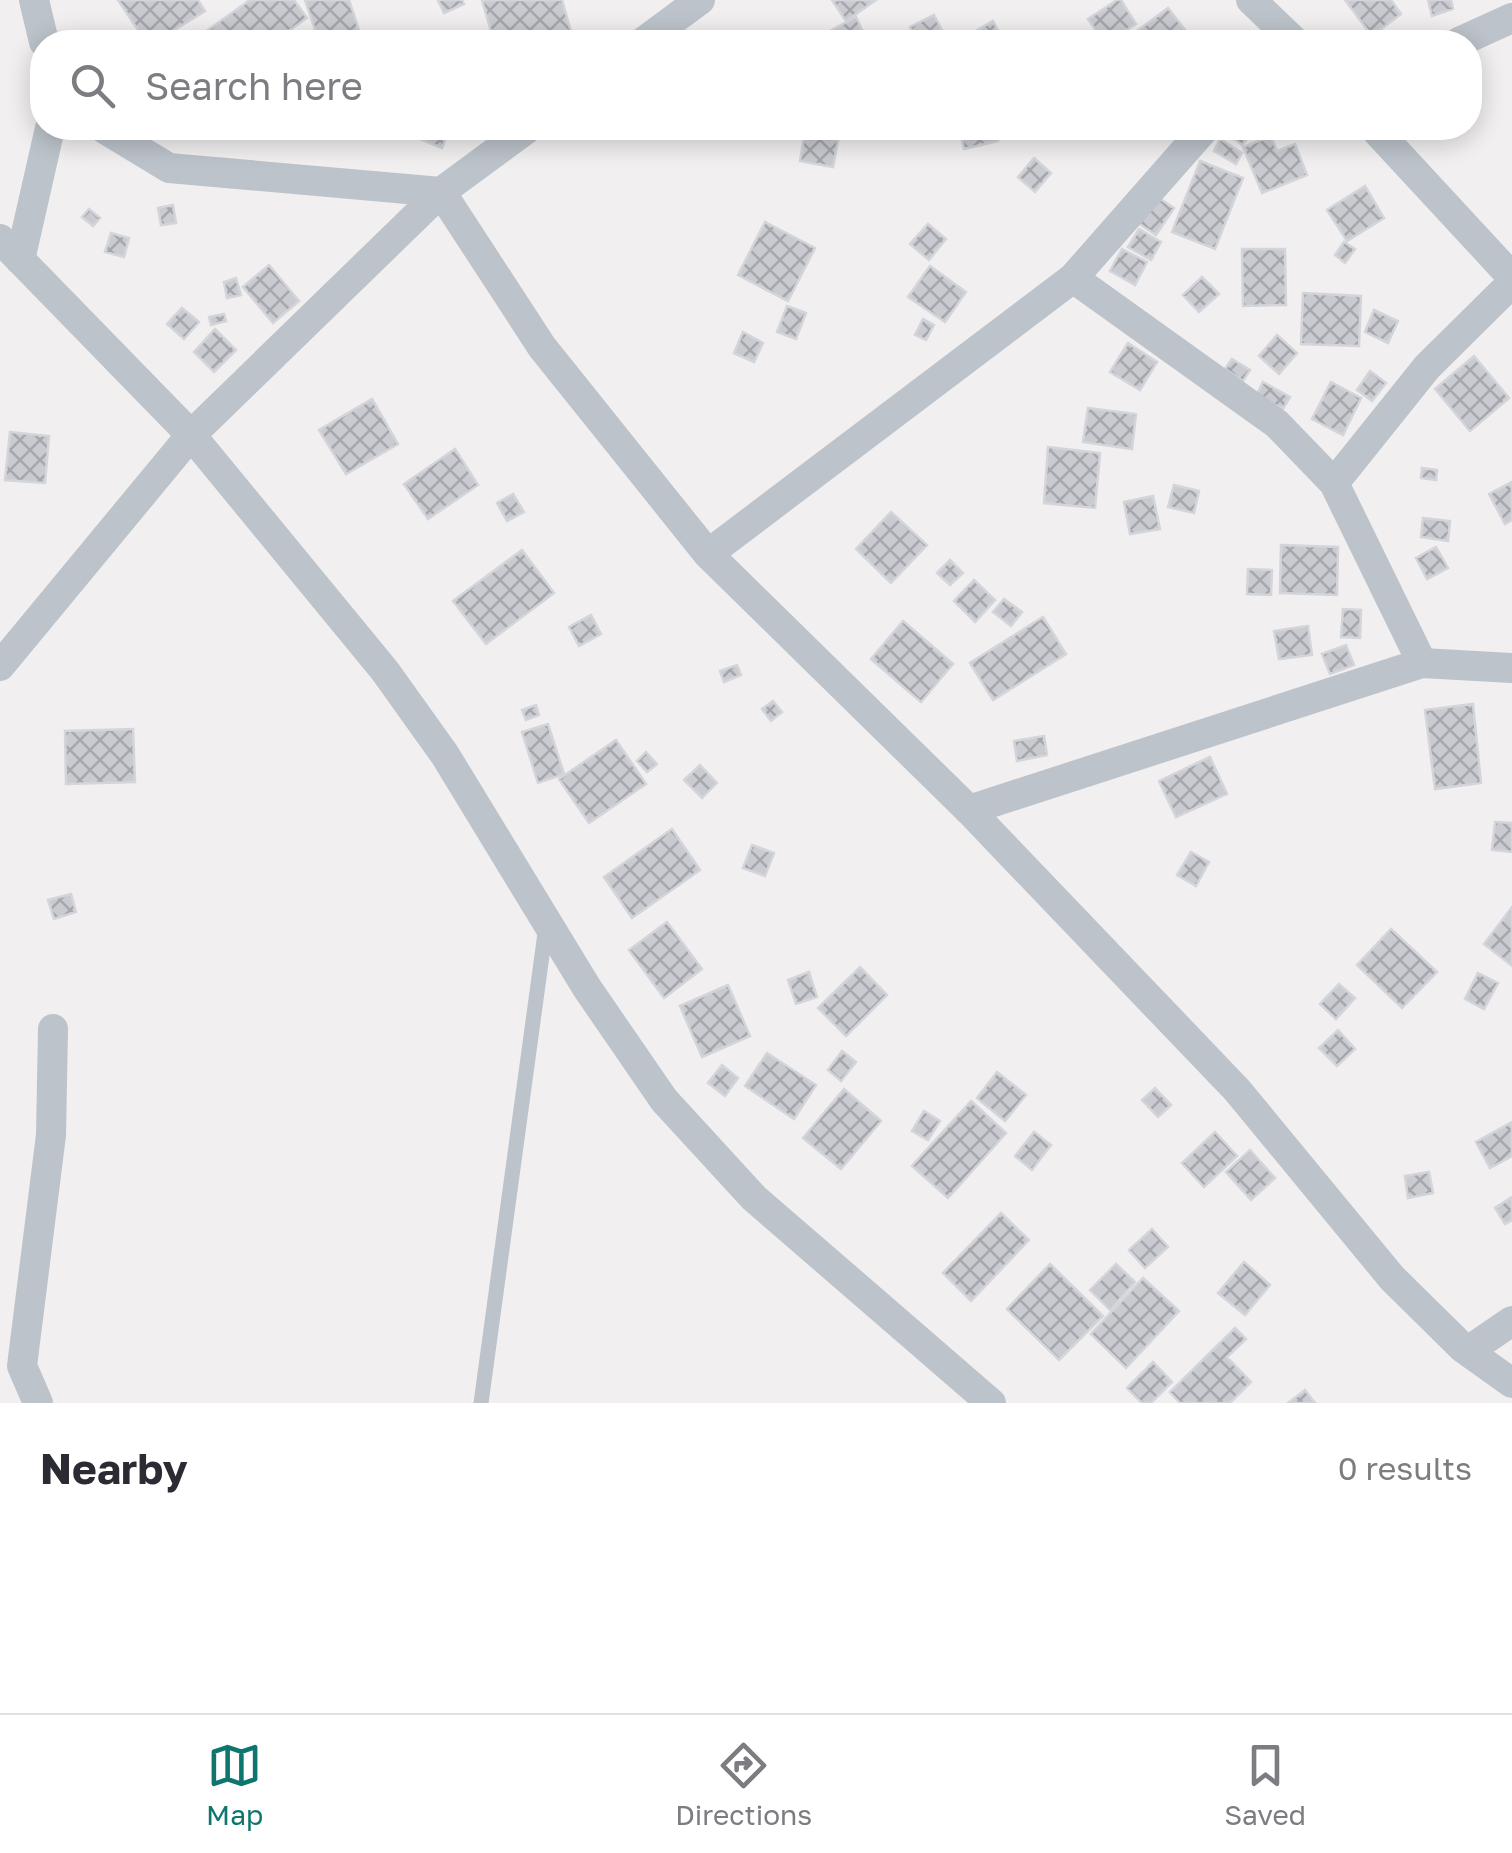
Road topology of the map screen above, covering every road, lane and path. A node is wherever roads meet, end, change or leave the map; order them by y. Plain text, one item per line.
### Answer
1 (34, 0) edge
2 (700, 0) edge
3 (1250, 0) edge
4 (1512, 18) edge
5 (41, 30) edge
6 (659, 30) edge
7 (1278, 30) edge
8 (1482, 32) edge
9 (46, 140) edge
10 (123, 140) edge
11 (512, 140) edge
12 (1194, 140) edge
13 (1385, 140) edge
14 (441, 192) junction
15 (10, 250) edge
16 (1073, 278) junction
17 (1512, 280) edge
18 (192, 435) junction
19 (1334, 483) junction
20 (708, 554) junction
21 (1422, 663) junction
22 (0, 666) edge
23 (1512, 668) edge
24 (968, 810) junction
25 (547, 922) junction
26 (53, 1029) dead end
27 (1512, 1321) edge
28 (1468, 1351) junction
29 (1512, 1383) edge
30 (38, 1403) edge
31 (480, 1403) edge
32 (991, 1403) edge

1 - 5 street
2 - 6 street
3 - 7 street
4 - 8 street
9 - 15 street
10 - 14 street
11 - 14 street
12 - 16 street
13 - 17 street
14 - 18 street
14 - 20 street
15 - 18 street
16 - 19 street
16 - 20 street
17 - 19 street
18 - 22 street
18 - 25 street
19 - 21 street
20 - 24 street
21 - 23 street
21 - 24 street
24 - 28 street
25 - 31 lane
25 - 32 street
26 - 30 street
27 - 28 street
28 - 29 street

